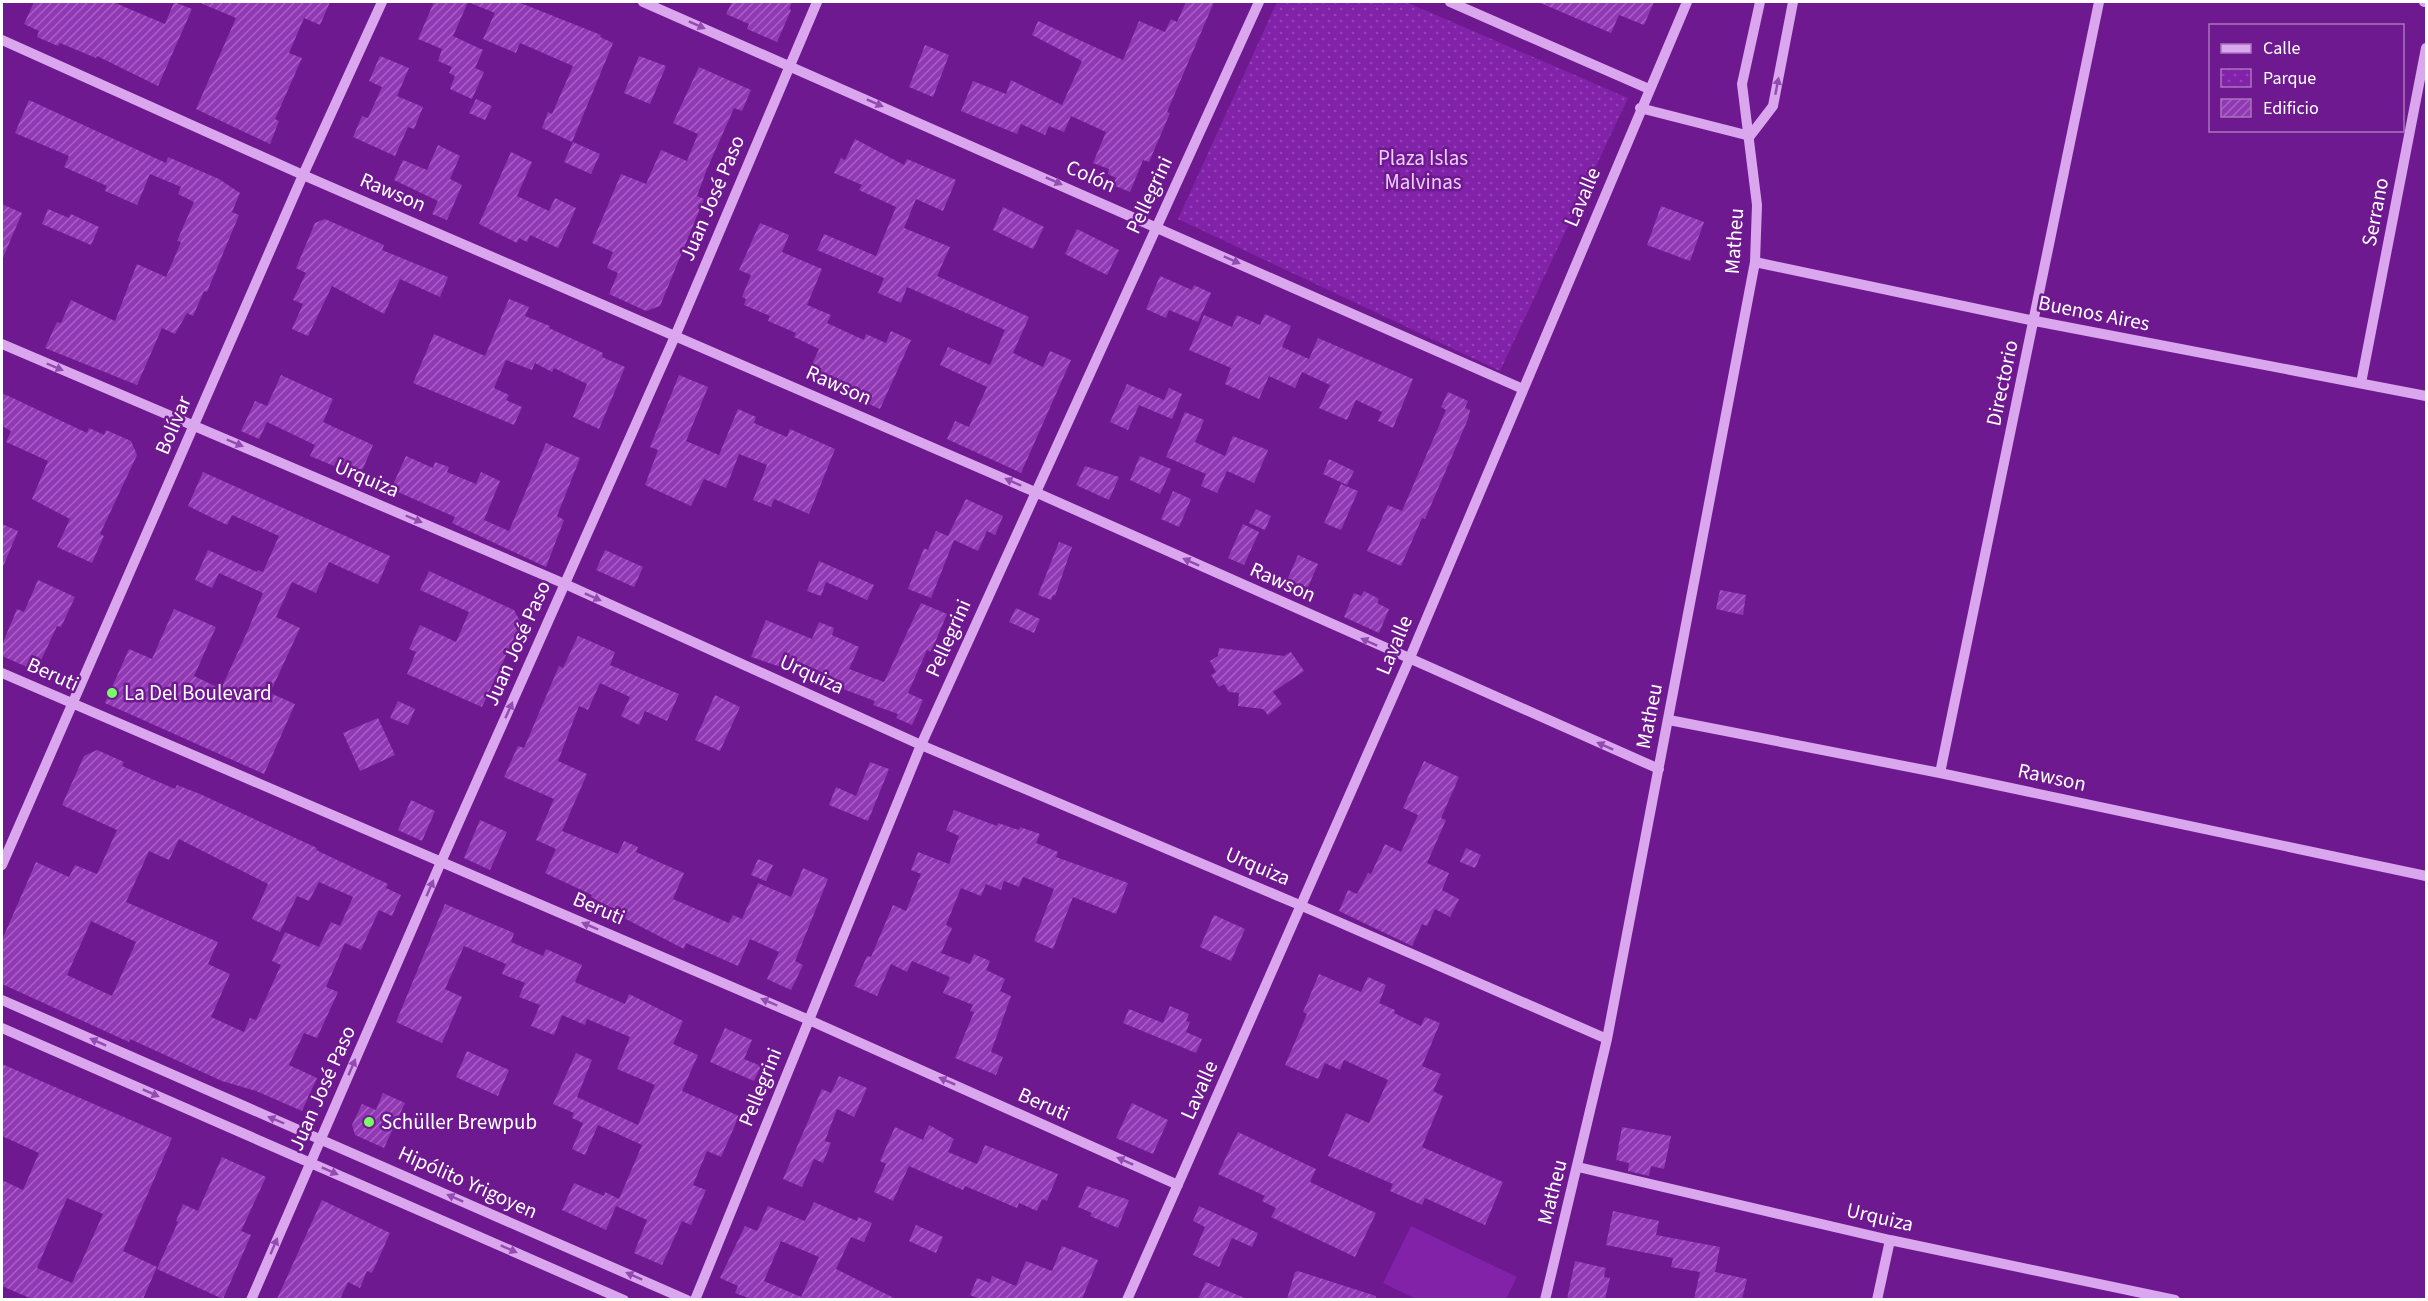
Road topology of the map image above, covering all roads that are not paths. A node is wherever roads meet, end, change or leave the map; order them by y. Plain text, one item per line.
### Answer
1 (382, 2) edge
2 (643, 2) edge
3 (817, 2) edge
4 (1259, 2) edge
5 (1449, 2) edge
6 (1687, 2) edge
7 (1760, 2) edge
8 (1793, 2) edge
9 (2100, 2) edge
10 (2, 40) edge
11 (2427, 48) edge
12 (789, 66) junction
13 (1649, 89) junction
14 (1640, 108) junction
15 (1750, 136) junction
16 (303, 175) junction
17 (1157, 226) junction
18 (1755, 262) junction
19 (2035, 321) junction
20 (676, 334) junction
21 (2, 344) edge
22 (2361, 383) junction
23 (1523, 389) junction
24 (2427, 396) edge
25 (194, 425) junction
26 (1035, 492) junction
27 (565, 584) junction
28 (1409, 660) junction
29 (2, 673) edge
30 (73, 704) junction
31 (1669, 720) junction
32 (921, 745) junction
33 (1659, 769) junction
34 (1940, 773) junction
35 (441, 862) junction
36 (2, 865) edge
37 (2427, 876) edge
38 (1302, 906) junction
39 (2, 1000) edge
40 (809, 1020) junction
41 (2, 1028) edge
42 (1607, 1039) junction
43 (321, 1139) junction
44 (310, 1162) junction
45 (1578, 1167) junction
46 (1178, 1185) junction
47 (1890, 1240) junction
48 (251, 1299) edge
49 (624, 1299) edge
50 (687, 1299) edge
51 (694, 1299) edge
52 (1127, 1299) edge
53 (1545, 1299) edge
54 (1877, 1299) edge
55 (2175, 1299) edge

1 - 16 street, Bolívar
2 -> 12 street, Colón
3 - 12 street, Juan José Paso
4 - 17 street, Pellegrini
5 - 13 street
6 - 13 street, Lavalle
7 - 15 street, Matheu
15 -> 8 street
9 - 19 street, Directorio
10 - 16 street, Rawson
11 - 22 street, Serrano
12 -> 17 street, Colón
12 - 20 street, Juan José Paso
13 - 14 street, Lavalle
14 - 15 street
14 - 23 street, Lavalle
15 - 18 street, Matheu
16 - 20 street, Rawson
16 - 25 street, Bolívar
17 -> 23 street, Colón
17 - 26 street, Pellegrini
18 - 19 street, Buenos Aires
18 - 31 street, Matheu
19 - 22 street, Buenos Aires
19 - 34 street, Directorio
26 -> 20 street, Rawson
20 - 27 street, Juan José Paso
21 -> 25 street, Urquiza
22 - 24 street, Buenos Aires
23 - 28 street, Lavalle
25 -> 27 street, Urquiza
25 - 30 street, Bolívar
28 -> 26 street, Rawson
26 - 32 street, Pellegrini
27 -> 32 street, Urquiza
35 -> 27 street, Juan José Paso
33 -> 28 street, Rawson
28 - 38 street, Lavalle
29 - 30 street, Beruti
30 - 35 street, Beruti
30 - 36 street, Bolívar
31 - 33 street, Matheu
31 - 34 street, Rawson
32 - 38 street, Urquiza
32 - 40 street, Pellegrini
33 - 42 street, Matheu
34 - 37 street, Rawson
40 -> 35 street, Beruti
43 -> 35 street, Juan José Paso
38 - 42 street, Urquiza
38 - 46 street, Lavalle
43 -> 39 street, Hipólito Yrigoyen
46 -> 40 street, Beruti
40 - 51 street, Pellegrini
41 -> 44 street
42 - 45 street, Matheu
43 - 44 street, Juan José Paso
50 -> 43 street, Hipólito Yrigoyen
48 -> 44 street, Juan José Paso
44 -> 49 street
45 - 47 street, Urquiza
45 - 53 street, Matheu
46 - 52 street, Lavalle
47 - 54 street
47 - 55 street, Urquiza

